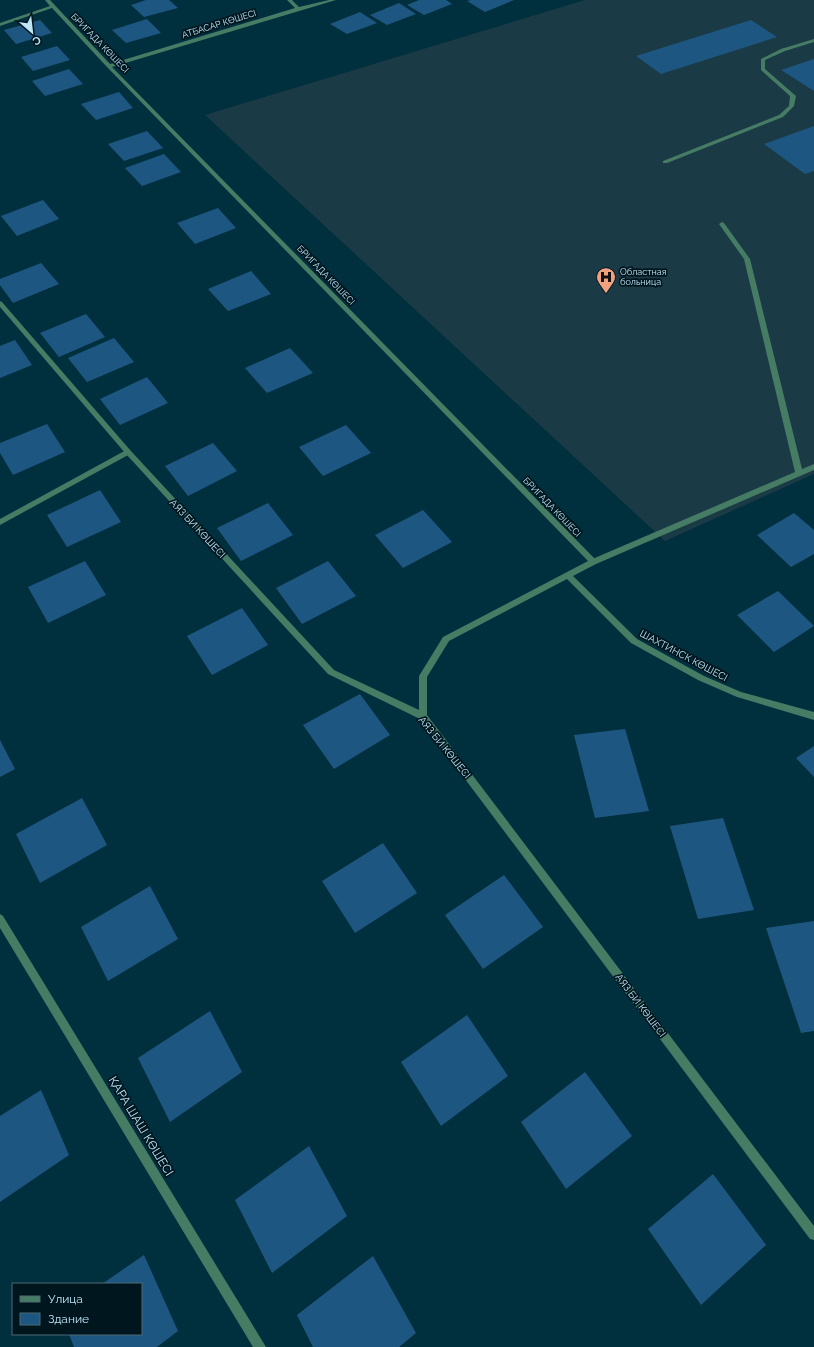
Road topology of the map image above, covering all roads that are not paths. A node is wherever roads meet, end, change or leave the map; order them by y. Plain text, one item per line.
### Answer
1 (47, 0) edge
2 (289, 0) edge
3 (334, 0) edge
4 (53, 6) junction
5 (298, 9) junction
6 (0, 25) edge
7 (814, 40) edge
8 (109, 66) junction
9 (665, 162) dead end
10 (722, 224) dead end
11 (0, 303) edge
12 (128, 452) junction
13 (814, 467) edge
14 (799, 473) junction
15 (0, 522) edge
16 (593, 562) junction
17 (567, 575) junction
18 (423, 716) junction
19 (814, 716) edge
20 (0, 919) edge
21 (814, 1235) edge
22 (260, 1347) edge

1 - 4 street, БРИГАДА КӨШЕСІ
2 - 5 street
3 - 5 street, АТБАСАР КӨШЕСІ
4 - 6 street
4 - 8 street, БРИГАДА КӨШЕСІ
5 - 8 street, АТБАСАР КӨШЕСІ
7 - 9 street
8 - 16 street, БРИГАДА КӨШЕСІ
10 - 14 street
11 - 12 street, АЯЗ БИ КӨШЕСІ
12 - 15 street
12 - 18 street, АЯЗ БИ КӨШЕСІ
13 - 14 street
14 - 16 street
16 - 17 street
17 - 18 street
17 - 19 street, ШАХТИНСК КӨШЕСІ
18 - 21 street, АЯЗ БИ КӨШЕСІ
20 - 22 street, ҚАРА ШАШ КӨШЕСІ

